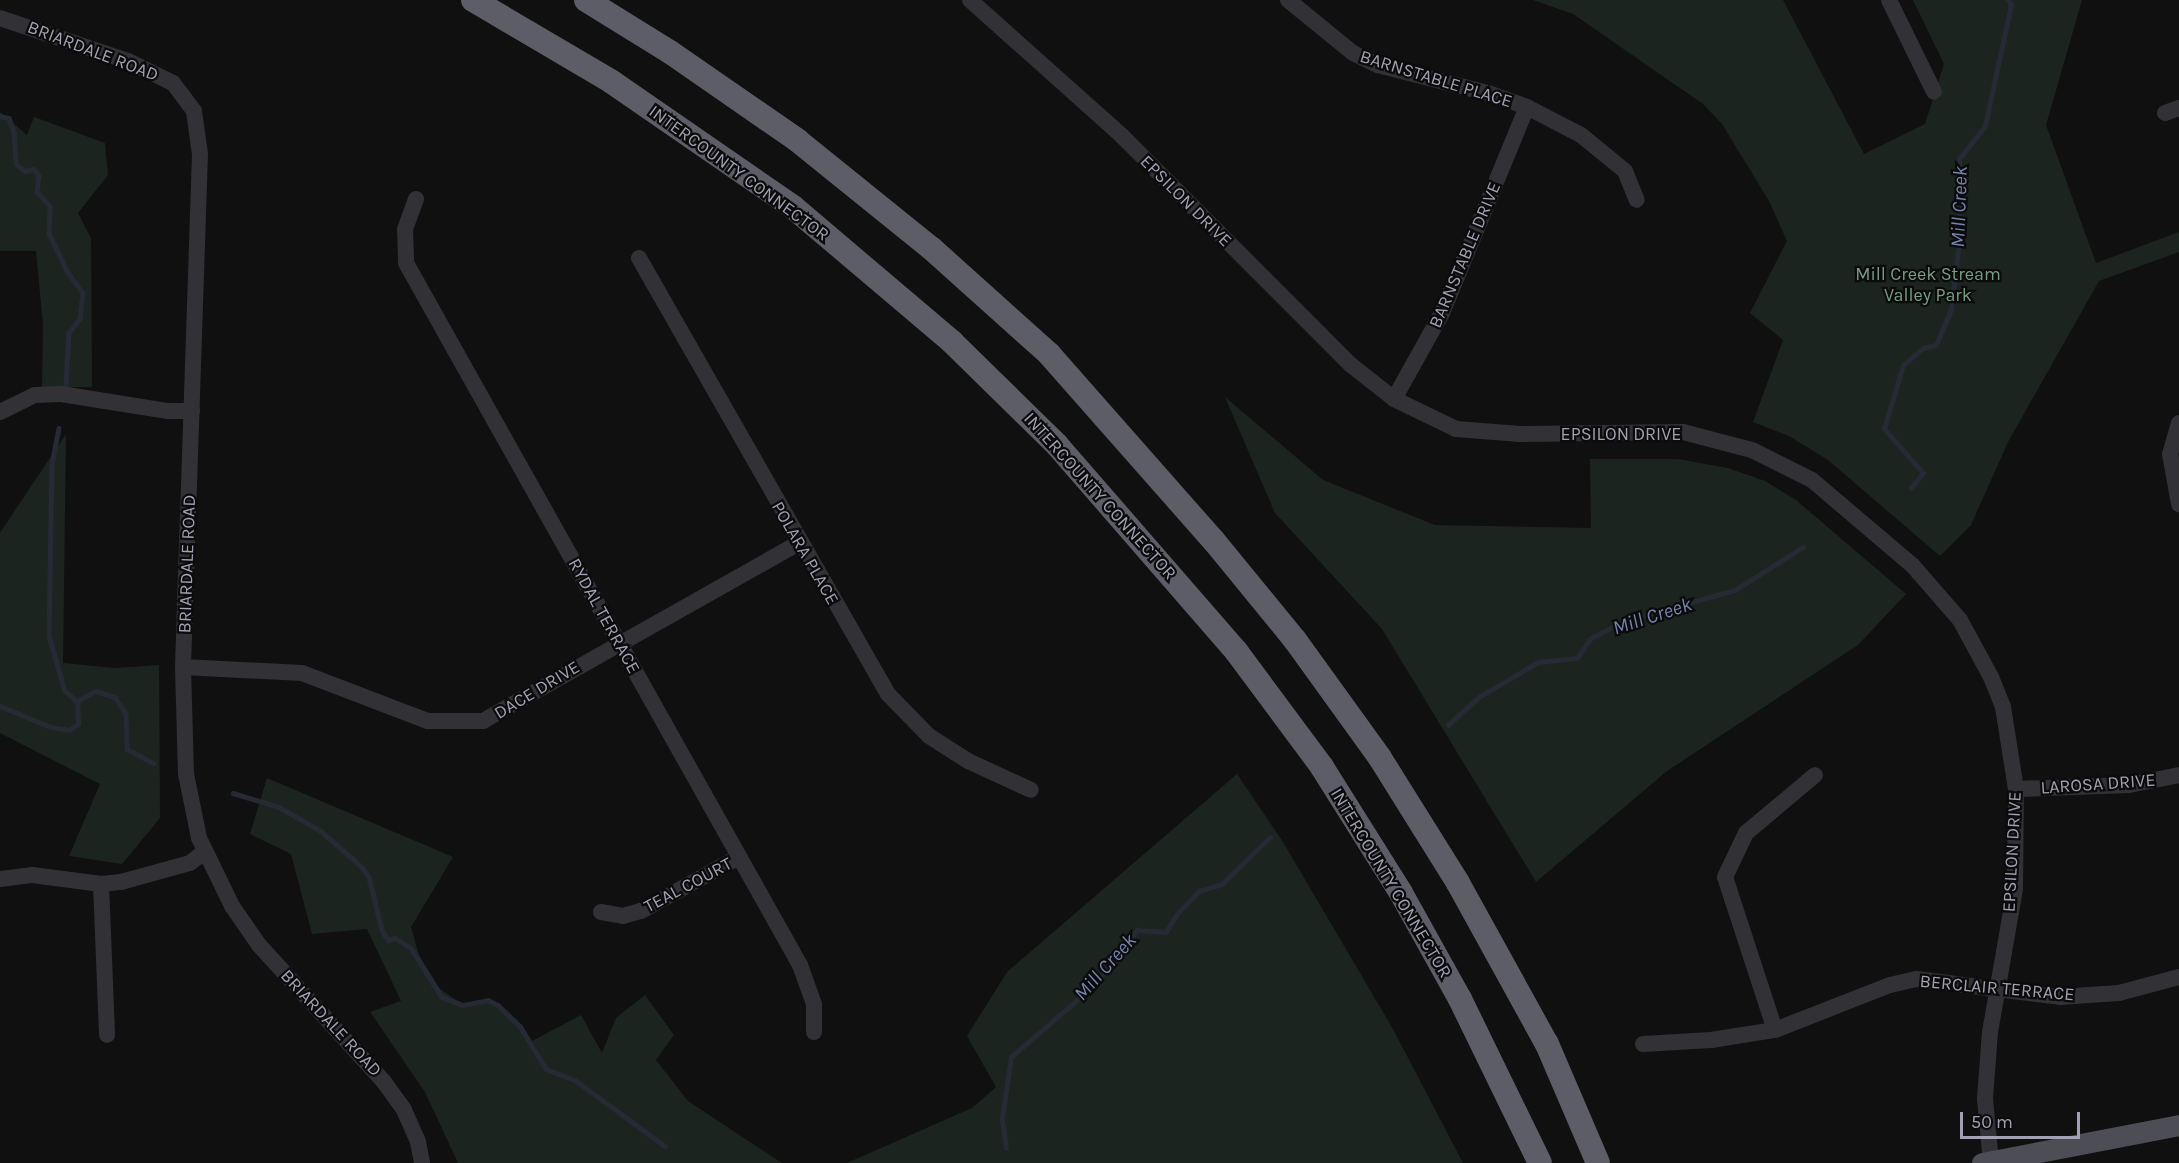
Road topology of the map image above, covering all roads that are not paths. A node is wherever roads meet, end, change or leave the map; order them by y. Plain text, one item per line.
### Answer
1 (473, 0) edge
2 (586, 0) edge
3 (970, 0) edge
4 (1288, 0) edge
5 (1889, 0) edge
6 (0, 18) edge
7 (1934, 92) dead end
8 (1527, 107) junction
9 (416, 200) dead end
10 (1637, 200) dead end
11 (639, 258) dead end
12 (1394, 399) junction
13 (192, 411) junction
14 (0, 412) edge
15 (2179, 423) edge
16 (2179, 504) edge
17 (799, 543) junction
18 (618, 642) junction
19 (183, 667) junction
20 (1815, 775) dead end
21 (2179, 775) edge
22 (2016, 789) junction
23 (1031, 790) dead end
24 (203, 853) junction
25 (739, 857) junction
26 (0, 879) edge
27 (101, 884) junction
28 (601, 912) dead end
29 (2179, 977) edge
30 (1999, 987) junction
31 (1775, 1030) junction
32 (814, 1032) dead end
33 (107, 1035) dead end
34 (1643, 1044) dead end
35 (2179, 1125) edge
36 (1594, 1154) edge
37 (1537, 1155) edge
38 (422, 1163) edge
39 (1988, 1163) edge

1 - 37 highway, INTERCOUNTY CONNECTOR
2 - 36 highway
3 - 12 street, EPSILON DRIVE
4 - 8 street, BARNSTABLE PLACE
5 - 7 street
6 - 13 street, BRIARDALE ROAD
8 - 10 street, BARNSTABLE PLACE
8 - 12 street, BARNSTABLE DRIVE
9 - 18 street, RYDAL TERRACE
11 - 17 street, POLARA PLACE
12 - 22 street, EPSILON DRIVE
13 - 14 street
13 - 19 street, BRIARDALE ROAD
15 - 16 street
17 - 18 street, DACE DRIVE
17 - 23 street, POLARA PLACE
18 - 19 street, DACE DRIVE
18 - 25 street, RYDAL TERRACE
19 - 24 street, BRIARDALE ROAD
20 - 31 street
21 - 22 street, LAROSA DRIVE
22 - 30 street, EPSILON DRIVE
24 - 27 street
24 - 38 street, BRIARDALE ROAD
25 - 28 street, TEAL COURT
25 - 32 street, RYDAL TERRACE
26 - 27 street
27 - 33 street
29 - 30 street, BERCLAIR TERRACE
30 - 31 street, BERCLAIR TERRACE
30 - 39 street, EPSILON DRIVE
31 - 34 street, BERCLAIR TERRACE
35 - 39 main road

